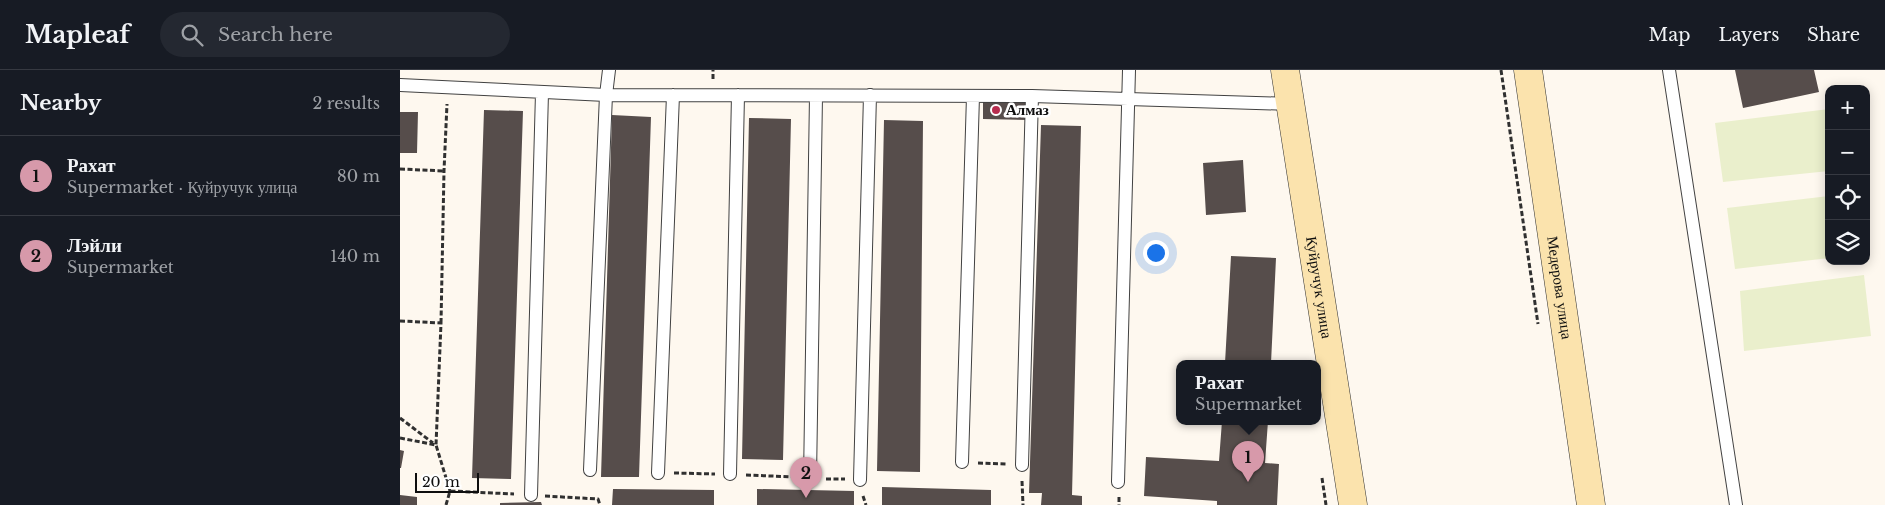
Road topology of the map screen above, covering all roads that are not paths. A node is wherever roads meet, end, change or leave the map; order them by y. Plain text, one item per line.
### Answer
1 (609, 70) edge
2 (1129, 70) edge
3 (1285, 70) edge
4 (1528, 70) edge
5 (1669, 70) edge
6 (400, 86) edge
7 (542, 93) junction
8 (606, 94) junction
9 (673, 95) junction
10 (738, 95) junction
11 (870, 95) junction
12 (816, 96) junction
13 (974, 96) junction
14 (1032, 96) junction
15 (1127, 98) junction
16 (1291, 104) junction
17 (962, 462) road end
18 (1022, 465) road end
19 (590, 470) dead end
20 (658, 472) dead end
21 (730, 474) dead end
22 (810, 478) dead end
23 (860, 480) dead end
24 (1118, 482) dead end
25 (531, 495) dead end
26 (1353, 505) edge
27 (1591, 505) edge
28 (1736, 505) edge

1 - 8 lane
2 - 15 lane
3 - 16 street, Куйручук улица
4 - 27 street, Медерова улица
5 - 28 lane
6 - 7 lane
7 - 8 lane
7 - 25 lane
8 - 9 lane
8 - 19 lane
9 - 10 lane
9 - 20 lane
10 - 12 lane
10 - 21 lane
11 - 12 lane
11 - 13 lane
11 - 23 lane
12 - 22 lane
13 - 14 lane
13 - 17 lane
14 - 15 lane
14 - 18 lane
15 - 16 lane
15 - 24 lane
16 - 26 street, Куйручук улица

